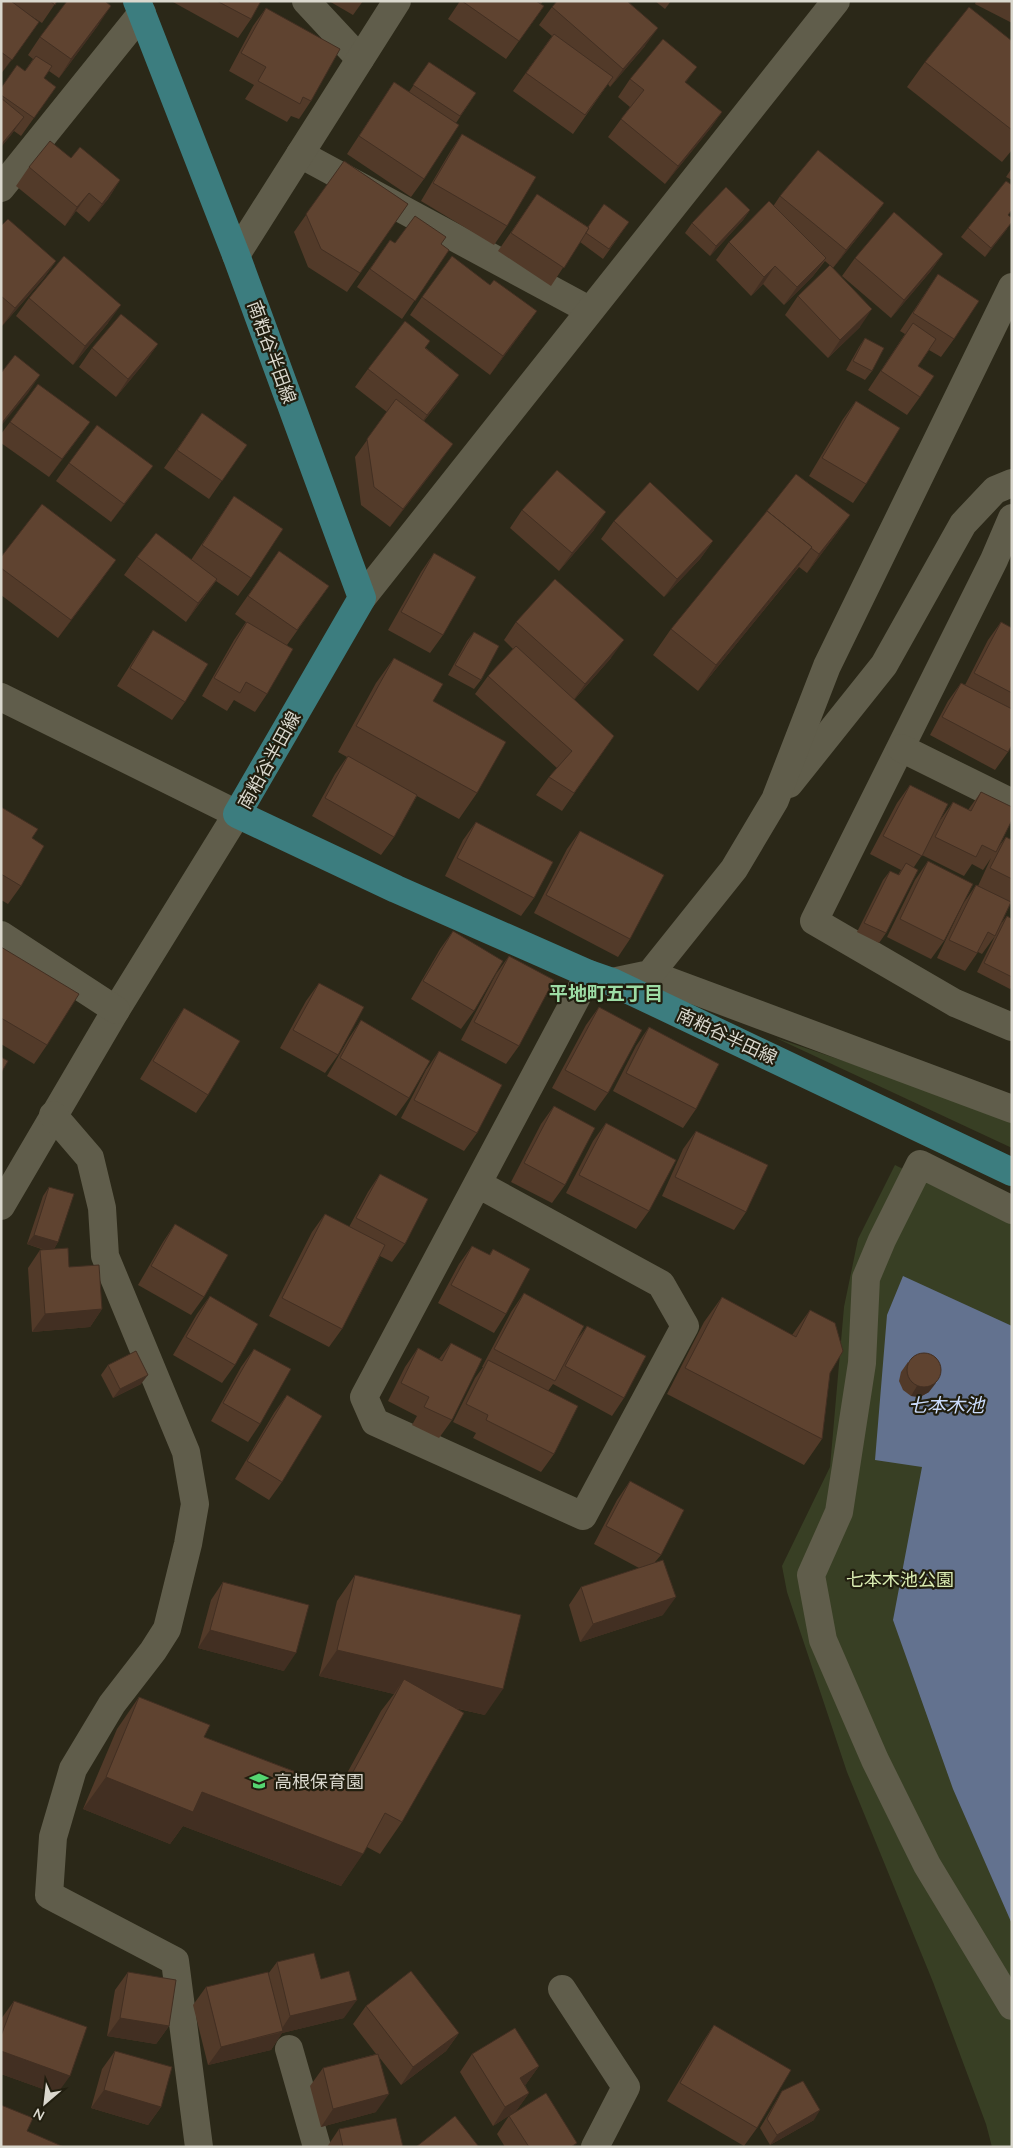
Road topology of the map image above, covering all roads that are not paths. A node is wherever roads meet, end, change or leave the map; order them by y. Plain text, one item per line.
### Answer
1 (306, 1) edge
2 (397, 1) edge
3 (836, 1) edge
4 (140, 7) edge
5 (360, 60) junction
6 (300, 154) junction
7 (1, 188) edge
8 (236, 255) junction
9 (1012, 287) edge
10 (589, 310) junction
11 (1012, 483) edge
12 (1012, 518) edge
13 (362, 598) junction
14 (1, 697) edge
15 (901, 748) junction
16 (775, 800) junction
17 (1012, 802) edge
18 (237, 814) junction
19 (1, 935) edge
20 (650, 974) junction
21 (600, 978) junction
22 (116, 1010) junction
23 (1012, 1027) edge
24 (1012, 1109) edge
25 (53, 1115) junction
26 (1012, 1172) edge
27 (478, 1184) junction
28 (1, 1206) edge
29 (1012, 1210) edge
30 (562, 1989) dead end
31 (1012, 2006) edge
32 (289, 2048) dead end
33 (199, 2147) edge
34 (317, 2147) edge
35 (595, 2147) edge

1 - 5 street
2 - 5 street
3 - 10 street
4 - 7 street
4 - 8 main road, 南粕谷半田線
5 - 6 street
6 - 8 street
6 - 10 street
8 - 13 main road, 南粕谷半田線
9 - 16 street
10 - 13 street
11 - 16 street
12 - 15 street
13 - 18 main road, 南粕谷半田線
14 - 18 street
15 - 17 street
15 - 23 street
16 - 20 street
18 - 21 main road, 南粕谷半田線
18 - 22 street
19 - 22 street
20 - 21 street
20 - 24 street
21 - 26 main road, 南粕谷半田線
21 - 27 street
22 - 25 street
25 - 28 street
25 - 33 street
27 - 27 street
29 - 31 street
30 - 35 street
32 - 34 street

